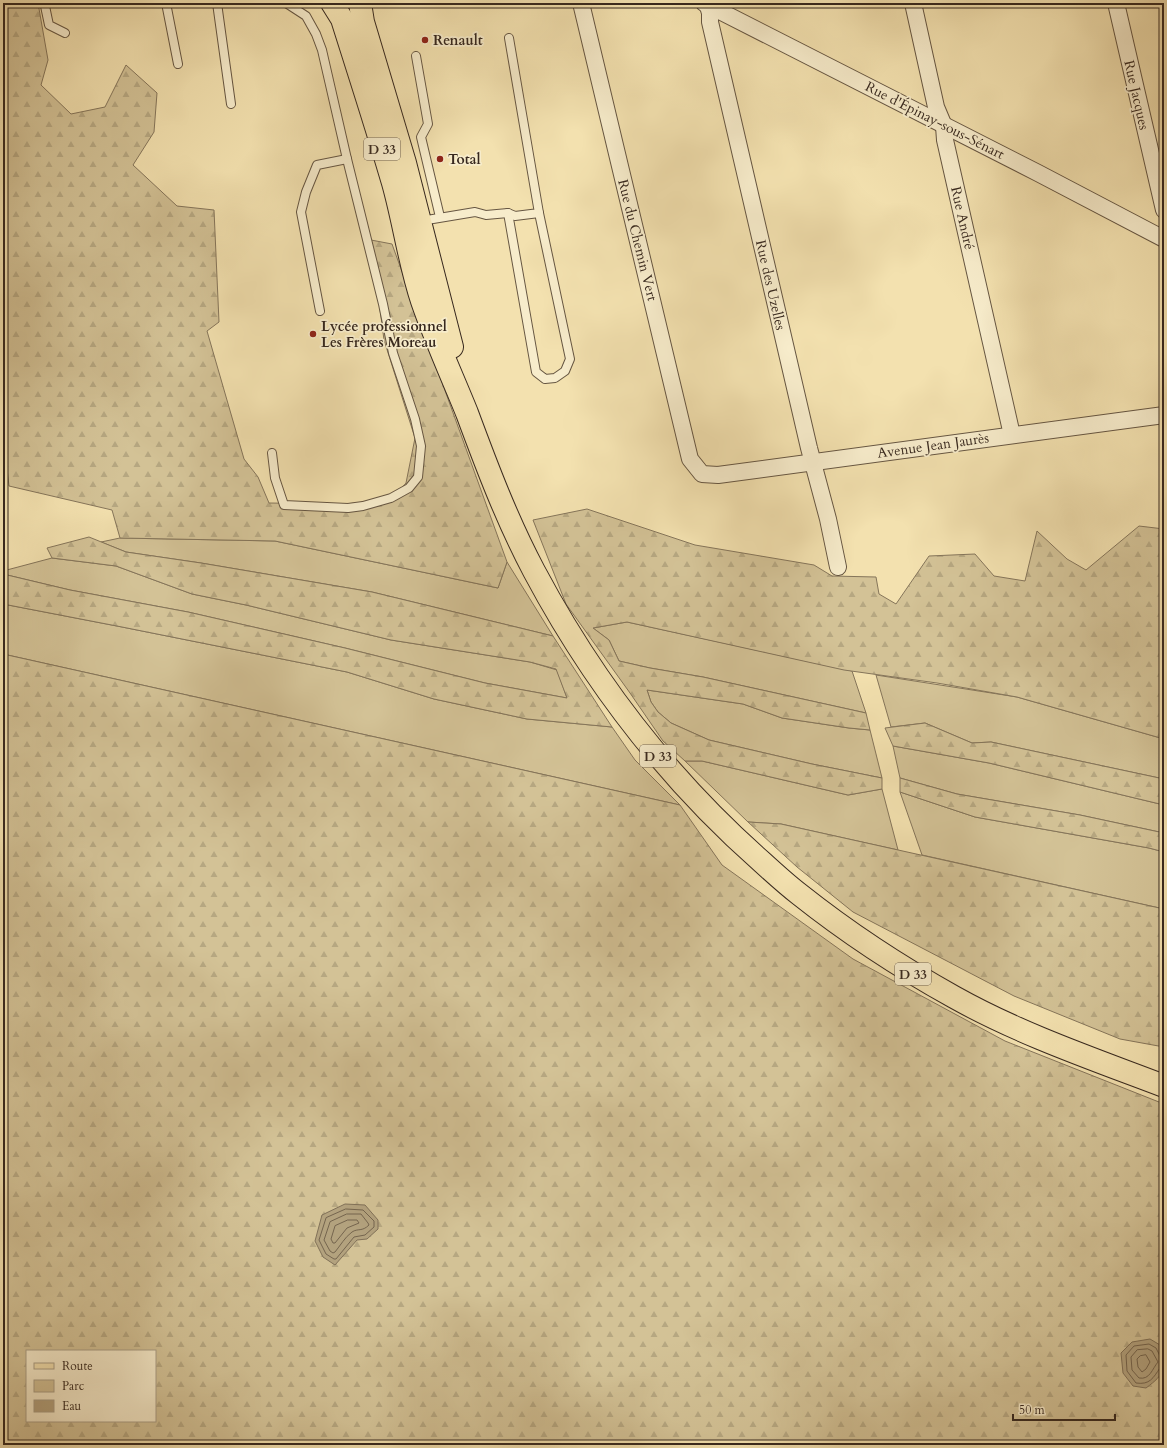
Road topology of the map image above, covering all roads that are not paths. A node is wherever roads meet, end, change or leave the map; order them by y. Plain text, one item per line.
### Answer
1 (46, 3) edge
2 (166, 3) edge
3 (217, 3) edge
4 (286, 3) edge
5 (332, 3) edge
6 (360, 3) edge
7 (581, 3) edge
8 (913, 3) edge
9 (1116, 3) edge
10 (706, 4) edge
11 (65, 32) dead end
12 (509, 38) dead end
13 (416, 56) dead end
14 (178, 64) dead end
15 (231, 104) dead end
16 (944, 126) junction
17 (347, 160) junction
18 (1164, 210) edge
19 (539, 212) junction
20 (508, 213) junction
21 (430, 219) junction
22 (1164, 239) edge
23 (320, 311) dead end
24 (1164, 415) edge
25 (468, 416) junction
26 (1012, 435) junction
27 (272, 454) dead end
28 (812, 462) junction
29 (702, 474) joint
30 (838, 567) dead end
31 (1164, 1086) edge

1 - 11 lane
2 - 14 lane
3 - 15 lane
4 - 17 lane
5 - 25 main road, D 33
6 - 21 main road, D 33
7 - 29 street, Rue du Chemin Vert
8 - 16 street, Rue André
9 - 18 street, Rue Jacques
10 - 16 street, Rue d'Épinay-sous-Sénart
10 - 28 street, Rue des Uzelles
12 - 19 lane
13 - 21 lane
16 - 22 street, Rue d'Épinay-sous-Sénart
16 - 26 street, Rue André
17 - 23 lane
17 - 27 lane
19 - 20 lane
19 - 20 lane
20 - 21 lane
21 - 25 main road, D 33
24 - 26 street, Avenue Jean Jaurès
25 - 31 main road, D 33
26 - 28 street, Avenue Jean Jaurès
28 - 29 street, Avenue Jean Jaurès
28 - 30 street, Rue des Uzelles

